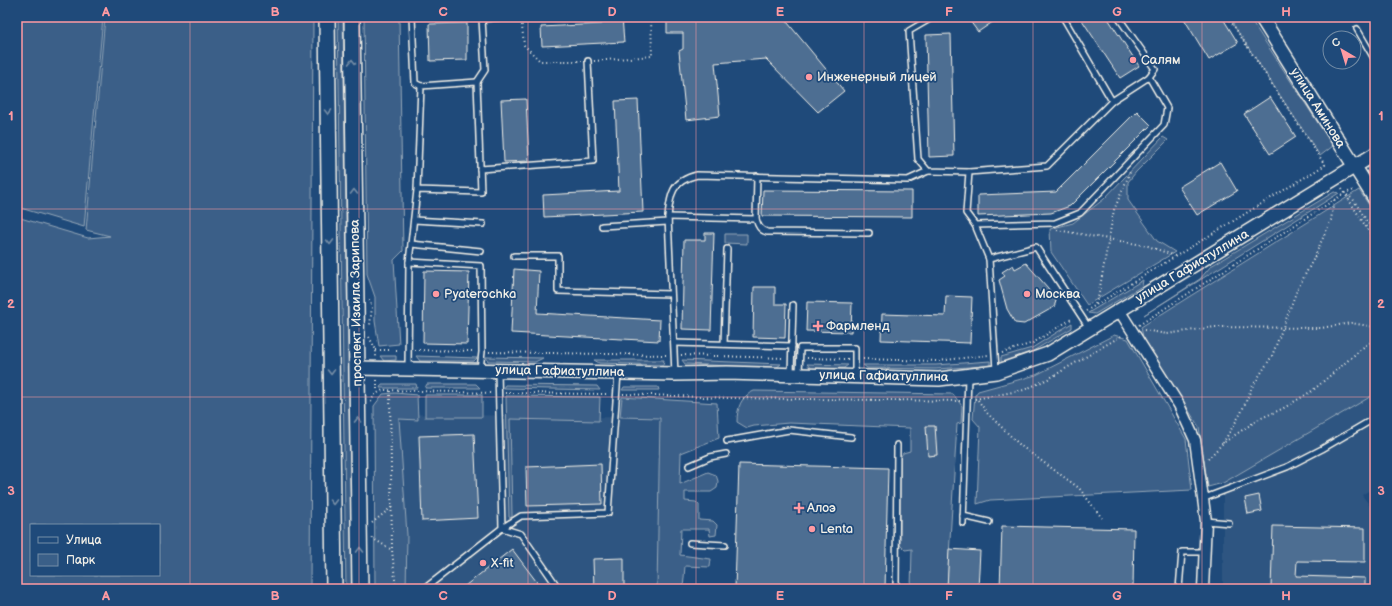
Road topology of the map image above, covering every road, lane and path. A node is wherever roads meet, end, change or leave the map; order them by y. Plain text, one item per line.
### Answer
1 (327, 17) edge
2 (352, 17) edge
3 (412, 17) edge
4 (504, 17) edge
5 (521, 17) edge
6 (651, 17) edge
7 (933, 17) edge
8 (1063, 17) edge
9 (1118, 17) edge
10 (1228, 17) edge
11 (1261, 17) edge
12 (482, 18) edge
13 (1357, 29) dead end
14 (1375, 60) edge
15 (588, 61) junction
16 (1149, 77) junction
17 (477, 82) junction
18 (421, 86) junction
19 (1112, 101) junction
20 (1375, 154) edge
21 (1131, 159) junction
22 (1354, 167) junction
23 (480, 169) junction
24 (928, 171) junction
25 (969, 172) junction
26 (757, 176) junction
27 (1342, 189) dead end
28 (417, 190) junction
29 (1354, 190) dead end
30 (1345, 193) junction
31 (1334, 199) junction
32 (1375, 199) edge
33 (668, 219) junction
34 (756, 219) junction
35 (414, 220) junction
36 (1044, 223) junction
37 (483, 224) dead end
38 (975, 225) junction
39 (602, 226) dead end
40 (869, 233) dead end
41 (1375, 234) edge
42 (1108, 239) junction
43 (1375, 241) edge
44 (411, 244) junction
45 (726, 249) dead end
46 (481, 251) dead end
47 (514, 256) dead end
48 (1176, 256) junction
49 (989, 259) junction
50 (409, 262) junction
51 (671, 294) junction
52 (793, 304) dead end
53 (1095, 305) junction
54 (1119, 310) junction
55 (1080, 314) junction
56 (1282, 327) junction
57 (1375, 327) edge
58 (1089, 328) junction
59 (1134, 328) junction
60 (1375, 340) edge
61 (674, 343) junction
62 (724, 344) junction
63 (792, 346) junction
64 (376, 350) dead end
65 (407, 350) junction
66 (482, 352) junction
67 (996, 354) junction
68 (674, 355) junction
69 (791, 358) junction
70 (800, 358) junction
71 (856, 359) junction
72 (358, 368) junction
73 (408, 369) junction
74 (480, 369) junction
75 (498, 370) junction
76 (996, 372) junction
77 (618, 373) junction
78 (675, 374) junction
79 (795, 375) junction
80 (968, 375) junction
81 (855, 376) junction
82 (390, 390) junction
83 (377, 392) dead end
84 (497, 393) junction
85 (616, 394) junction
86 (978, 399) junction
87 (968, 400) junction
88 (1375, 418) edge
89 (851, 437) dead end
90 (727, 441) dead end
91 (1223, 443) junction
92 (897, 444) dead end
93 (726, 454) dead end
94 (689, 466) dead end
95 (1199, 469) junction
96 (1202, 499) junction
97 (392, 507) junction
98 (963, 516) junction
99 (1102, 518) dead end
100 (1206, 521) junction
101 (989, 522) dead end
102 (372, 523) dead end
103 (963, 523) dead end
104 (1229, 523) dead end
105 (502, 528) junction
106 (372, 538) dead end
107 (690, 543) dead end
108 (725, 545) dead end
109 (392, 550) junction
110 (1205, 552) junction
111 (334, 589) edge
112 (360, 589) edge
113 (396, 589) edge
114 (424, 589) edge
115 (559, 589) edge
116 (896, 589) edge
117 (1179, 589) edge
118 (1203, 589) edge

1 -> 111 main road, проспект Изаила Зарипова
72 -> 2 main road, проспект Изаила Зарипова
3 - 18 lane
4 - 12 lane
5 - 15 path
6 - 15 path
7 - 24 lane
8 - 19 lane
9 - 16 lane
10 - 48 path
11 - 22 street, улица Аминова
12 - 17 lane
13 - 14 lane
15 - 23 lane
16 - 19 lane
16 - 21 lane
17 - 18 lane
17 - 23 lane
18 - 28 lane
19 - 25 lane
20 - 22 street, улица Гафиатуллина
21 - 36 lane
21 - 42 path
22 - 32 street, улица Аминова
22 - 54 street, улица Гафиатуллина
23 - 28 lane
24 - 25 lane
24 - 26 lane
25 - 38 lane
26 - 33 lane
26 - 34 lane
27 - 30 path
28 - 35 lane
29 - 30 path
30 - 31 path
30 - 41 path
30 - 43 path
31 - 56 path
31 - 59 path
33 - 34 lane
33 - 39 lane
33 - 51 lane
34 - 40 lane
35 - 37 lane
35 - 44 lane
36 - 38 lane
36 - 42 path
38 - 49 lane
42 - 48 path
42 - 53 path
44 - 46 lane
44 - 50 lane
45 - 62 lane
47 - 51 lane
48 - 53 path
49 - 55 lane
49 - 67 lane
50 - 65 lane
50 - 66 lane
51 - 61 lane
52 - 63 lane
53 - 55 path
54 - 58 street, улица Гафиатуллина
54 - 59 street
55 - 58 lane
55 - 67 path
56 - 57 path
56 - 59 path
56 - 91 path
58 - 76 street, улица Гафиатуллина
59 - 86 path
59 - 95 street
60 - 91 path
61 - 62 lane
61 - 68 lane
62 - 63 lane
63 - 69 lane
64 - 65 path
65 - 66 path
65 - 73 lane
66 - 68 path
66 - 74 lane
67 - 71 path
67 - 76 lane
68 - 69 path
68 - 78 lane
69 - 79 lane
70 - 71 path
70 - 71 lane
70 - 79 lane
71 - 81 lane
72 - 73 street, улица Гафиатуллина
112 -> 72 main road, проспект Изаила Зарипова
73 - 74 street, улица Гафиатуллина
74 - 75 street, улица Гафиатуллина
75 - 77 street, улица Гафиатуллина
75 - 84 lane
76 - 80 street, улица Гафиатуллина
77 - 78 street, улица Гафиатуллина
77 - 85 lane
78 - 79 street, улица Гафиатуллина
79 - 81 street, улица Гафиатуллина
80 - 81 street, улица Гафиатуллина
80 - 87 lane
82 - 83 path
82 - 84 path
82 - 97 path
84 - 85 path
84 - 105 lane
85 - 87 path
85 - 105 lane
86 - 87 path
86 - 99 path
87 - 98 lane
88 - 96 lane
89 - 90 lane
91 - 95 path
92 - 116 lane
93 - 94 lane
95 - 96 street
96 - 100 street
97 - 102 path
97 - 109 path
98 - 101 lane
98 - 103 lane
100 - 104 lane
100 - 110 street
105 - 114 lane
105 - 115 lane
106 - 109 path
107 - 108 lane
109 - 113 path
110 - 117 lane
110 - 118 street

